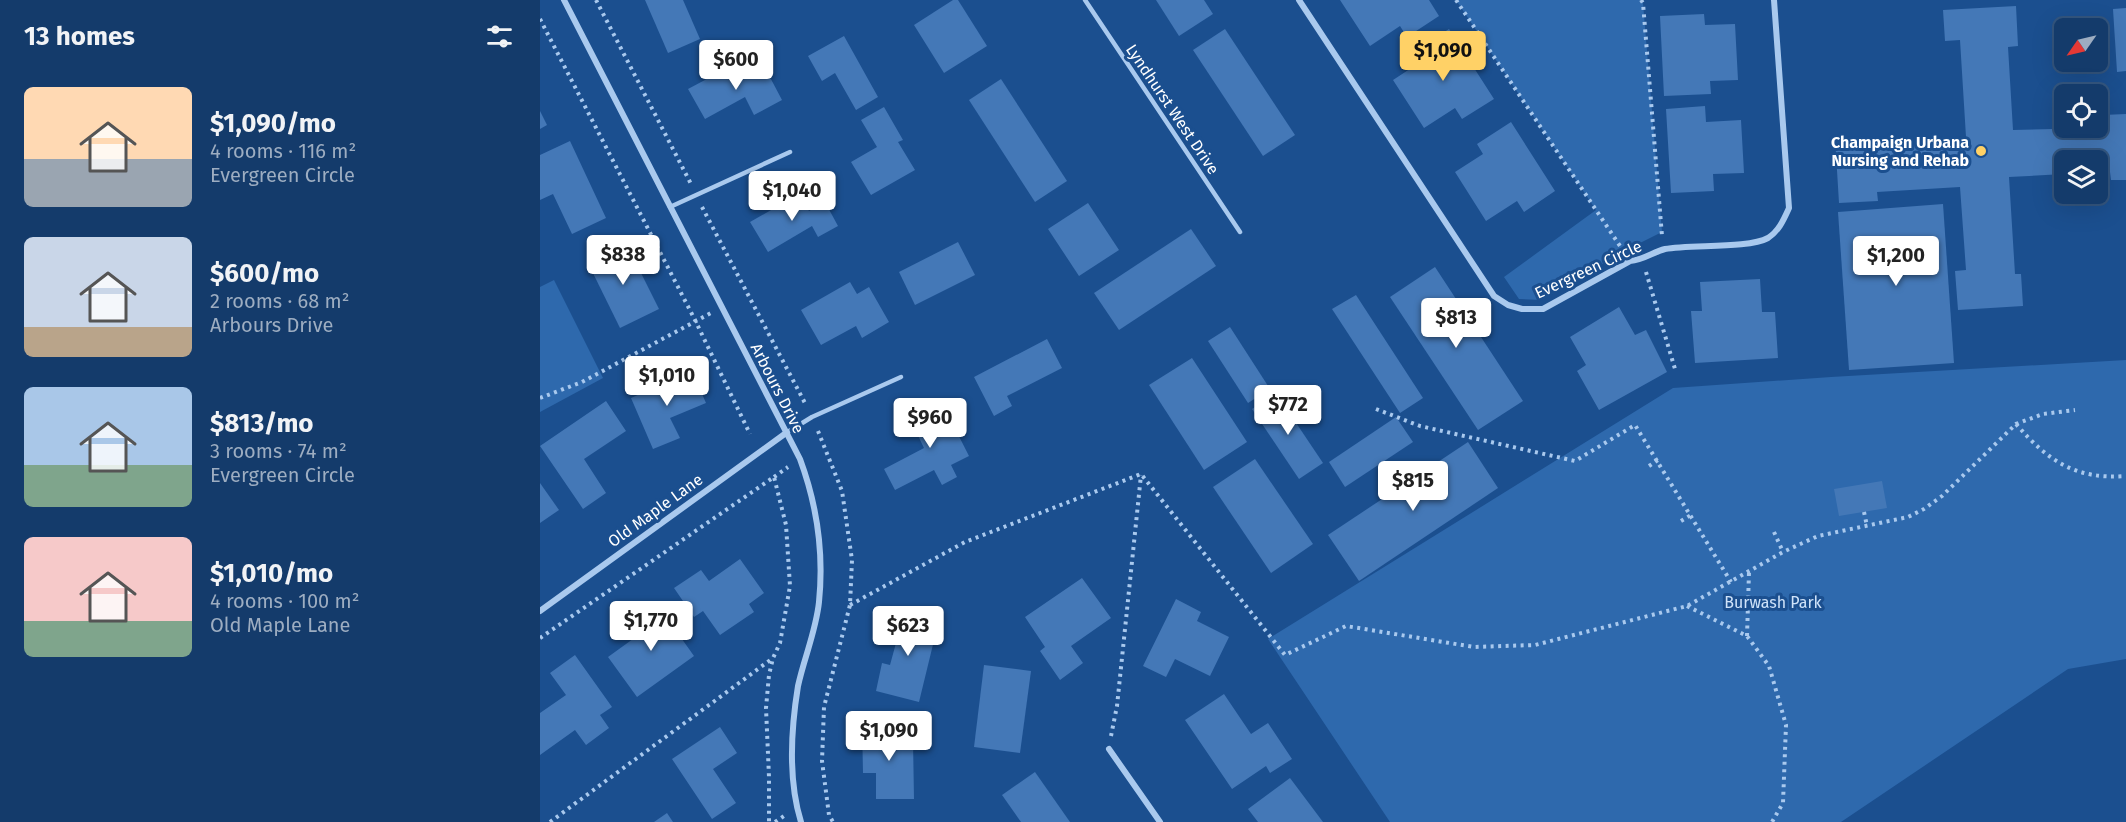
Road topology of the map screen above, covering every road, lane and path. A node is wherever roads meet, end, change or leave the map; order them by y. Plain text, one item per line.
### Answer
1 (564, 0) edge
2 (596, 0) edge
3 (1085, 0) edge
4 (1299, 0) edge
5 (1456, 0) edge
6 (1641, 0) edge
7 (1774, 0) edge
8 (540, 19) edge
9 (790, 152) dead end
10 (695, 195) junction
11 (670, 207) junction
12 (1240, 232) dead end
13 (1664, 249) junction
14 (1641, 260) junction
15 (1630, 261) junction
16 (695, 320) junction
17 (1675, 369) dead end
18 (901, 377) dead end
19 (540, 398) edge
20 (1376, 409) dead end
21 (2075, 410) dead end
22 (812, 417) junction
23 (2016, 424) junction
24 (786, 433) junction
25 (750, 434) dead end
26 (1658, 460) junction
27 (1649, 466) dead end
28 (1141, 474) junction
29 (2126, 476) edge
30 (1864, 512) dead end
31 (1691, 515) junction
32 (1681, 521) dead end
33 (1867, 526) junction
34 (1774, 532) dead end
35 (1783, 552) junction
36 (1749, 572) junction
37 (1731, 582) junction
38 (850, 605) junction
39 (1687, 606) junction
40 (540, 611) edge
41 (1747, 636) junction
42 (540, 638) edge
43 (773, 658) junction
44 (1109, 748) joint
45 (550, 822) edge
46 (769, 822) edge
47 (801, 822) edge
48 (832, 822) edge
49 (1160, 822) edge
50 (1772, 822) edge

1 - 11 street, Arbours Drive
2 - 10 path
3 - 12 lane, Lyndhurst West Drive
4 - 15 street, Evergreen Circle
5 - 15 path
6 - 13 path
7 - 13 street, Evergreen Circle
8 - 16 path
9 - 10 lane
10 - 11 lane
10 - 22 path
11 - 24 street, Arbours Drive
13 - 14 street, Evergreen Circle
14 - 15 street, Evergreen Circle
14 - 17 path
16 - 19 path
16 - 25 path
18 - 22 lane
20 - 26 path
21 - 23 path
22 - 24 lane
22 - 38 path
23 - 29 path
23 - 33 path
24 - 40 street, Old Maple Lane
24 - 47 street, Arbours Drive
26 - 27 path
26 - 31 path
28 - 38 path
28 - 39 path
28 - 44 path
30 - 33 path
31 - 32 path
31 - 37 path
33 - 35 path
34 - 35 path
35 - 36 path
36 - 37 path
36 - 41 path
37 - 39 path
38 - 48 path
39 - 41 path
41 - 50 path
42 - 43 path
43 - 45 path
43 - 46 path
44 - 49 street

